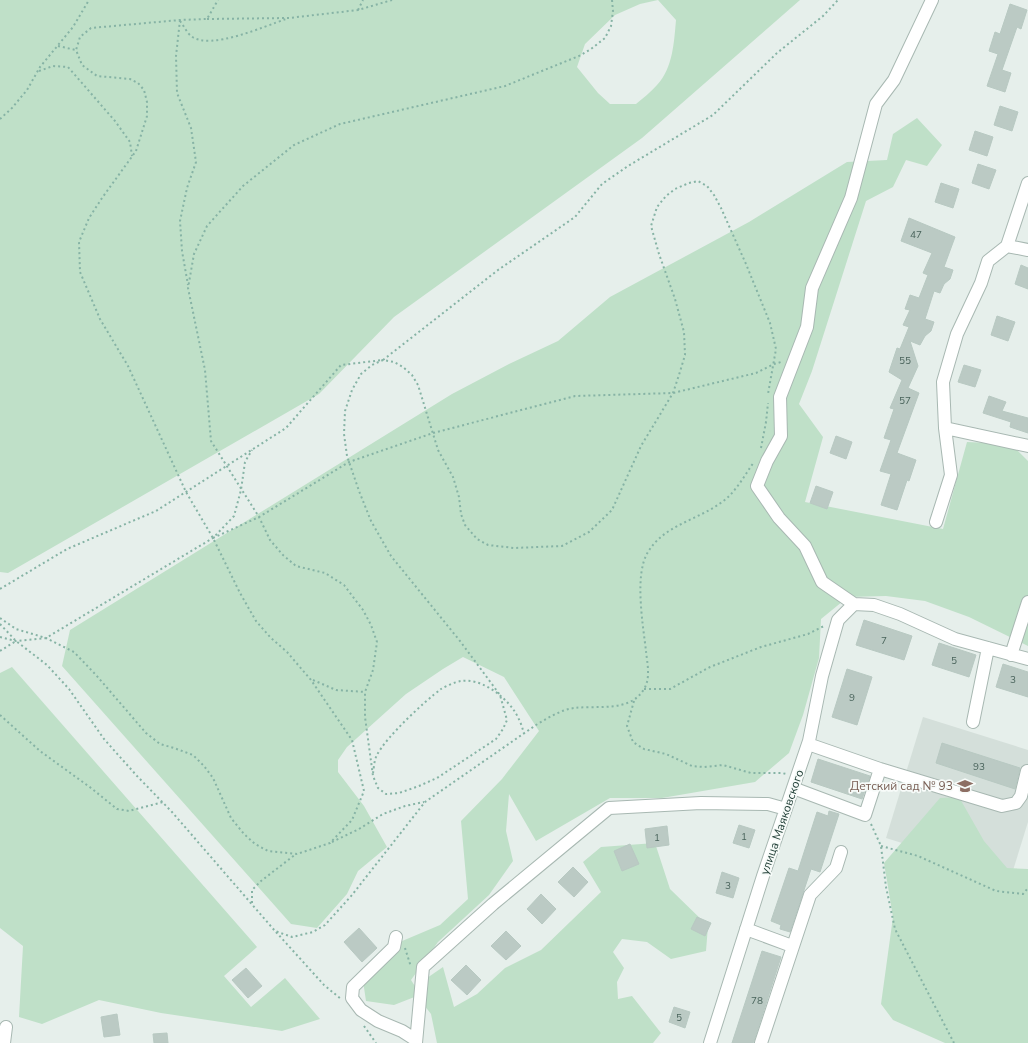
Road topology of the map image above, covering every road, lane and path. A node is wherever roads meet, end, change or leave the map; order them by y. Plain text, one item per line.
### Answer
1 (89, 0) edge
2 (218, 0) edge
3 (362, 0) edge
4 (392, 0) edge
5 (612, 0) edge
6 (838, 0) edge
7 (932, 0) edge
8 (358, 10) junction
9 (289, 18) junction
10 (207, 19) junction
11 (180, 20) junction
12 (58, 46) junction
13 (76, 50) junction
14 (38, 71) junction
15 (0, 120) edge
16 (132, 157) junction
17 (1028, 183) edge
18 (1007, 246) junction
19 (1028, 250) edge
20 (188, 288) junction
21 (383, 360) junction
22 (786, 361) dead end
23 (774, 364) junction
24 (673, 393) junction
25 (945, 428) junction
26 (433, 433) junction
27 (1028, 446) edge
28 (252, 449) junction
29 (760, 453) dead end
30 (756, 459) dead end
31 (349, 462) junction
32 (226, 466) junction
33 (241, 490) junction
34 (186, 492) junction
35 (259, 517) junction
36 (936, 522) dead end
37 (213, 538) junction
38 (0, 590) edge
39 (1028, 602) edge
40 (854, 604) junction
41 (0, 618) edge
42 (838, 620) junction
43 (0, 624) edge
44 (0, 637) edge
45 (46, 638) junction
46 (16, 641) junction
47 (988, 648) junction
48 (0, 651) edge
49 (1011, 655) junction
50 (1028, 659) edge
51 (312, 680) junction
52 (644, 689) junction
53 (365, 692) junction
54 (500, 695) junction
55 (635, 700) junction
56 (0, 715) edge
57 (973, 722) dead end
58 (524, 734) junction
59 (808, 744) junction
60 (880, 769) junction
61 (1027, 771) dead end
62 (372, 776) junction
63 (795, 783) junction
64 (163, 802) junction
65 (425, 802) junction
66 (786, 809) junction
67 (865, 815) junction
68 (330, 843) junction
69 (881, 846) junction
70 (842, 852) dead end
71 (297, 854) junction
72 (1028, 888) edge
73 (252, 904) junction
74 (746, 929) junction
75 (275, 931) junction
76 (396, 937) dead end
77 (792, 946) junction
78 (405, 947) dead end
79 (412, 968) dead end
80 (346, 1004) dead end
81 (363, 1024) dead end
82 (6, 1027) dead end
83 (416, 1042) edge
84 (4, 1043) edge
85 (376, 1043) edge
86 (710, 1043) edge
87 (761, 1043) edge
88 (954, 1043) edge

1 - 12 path
2 - 10 path
3 - 8 path
4 - 8 path
5 - 20 path
6 - 21 path
7 - 40 street
8 - 9 path
9 - 10 path
9 - 11 path
10 - 11 path
11 - 13 path
11 - 20 path
12 - 13 path
12 - 14 path
13 - 16 path
14 - 15 path
14 - 16 path
16 - 34 path
17 - 18 street
18 - 19 street
18 - 25 street
20 - 32 path
21 - 26 path
21 - 28 path
21 - 31 path
22 - 23 path
23 - 24 path
23 - 24 path
23 - 29 path
24 - 26 path
24 - 26 path
25 - 27 street
25 - 36 street
26 - 31 path
28 - 32 path
28 - 33 path
30 - 52 path
31 - 35 path
31 - 54 path
32 - 33 path
32 - 34 path
33 - 35 path
33 - 37 path
34 - 37 path
34 - 38 path
35 - 37 path
35 - 53 path
37 - 45 path
37 - 51 path
39 - 49 street
40 - 42 street, улица Маяковского
40 - 47 street
41 - 45 path
42 - 52 path
42 - 59 street, улица Маяковского
43 - 46 path
44 - 46 path
45 - 46 path
45 - 71 path
46 - 48 path
46 - 64 path
47 - 49 street
47 - 57 street
49 - 50 street
51 - 53 path
51 - 68 path
52 - 55 path
53 - 62 path
54 - 58 path
54 - 62 path
54 - 62 path
55 - 58 path
55 - 63 path
56 - 64 path
58 - 65 path
59 - 60 street
59 - 63 street, улица Маяковского
60 - 61 street
60 - 67 street
63 - 66 street, улица Маяковского
63 - 67 street
64 - 73 path
65 - 68 path
65 - 75 path
66 - 74 street, улица Маяковского
66 - 83 street
67 - 69 path
68 - 71 path
69 - 72 path
69 - 88 path
70 - 77 street
71 - 73 path
73 - 75 path
74 - 77 street
74 - 86 street, улица Маяковского
75 - 80 path
76 - 83 street
77 - 87 street
78 - 79 path
81 - 85 path
82 - 84 street

